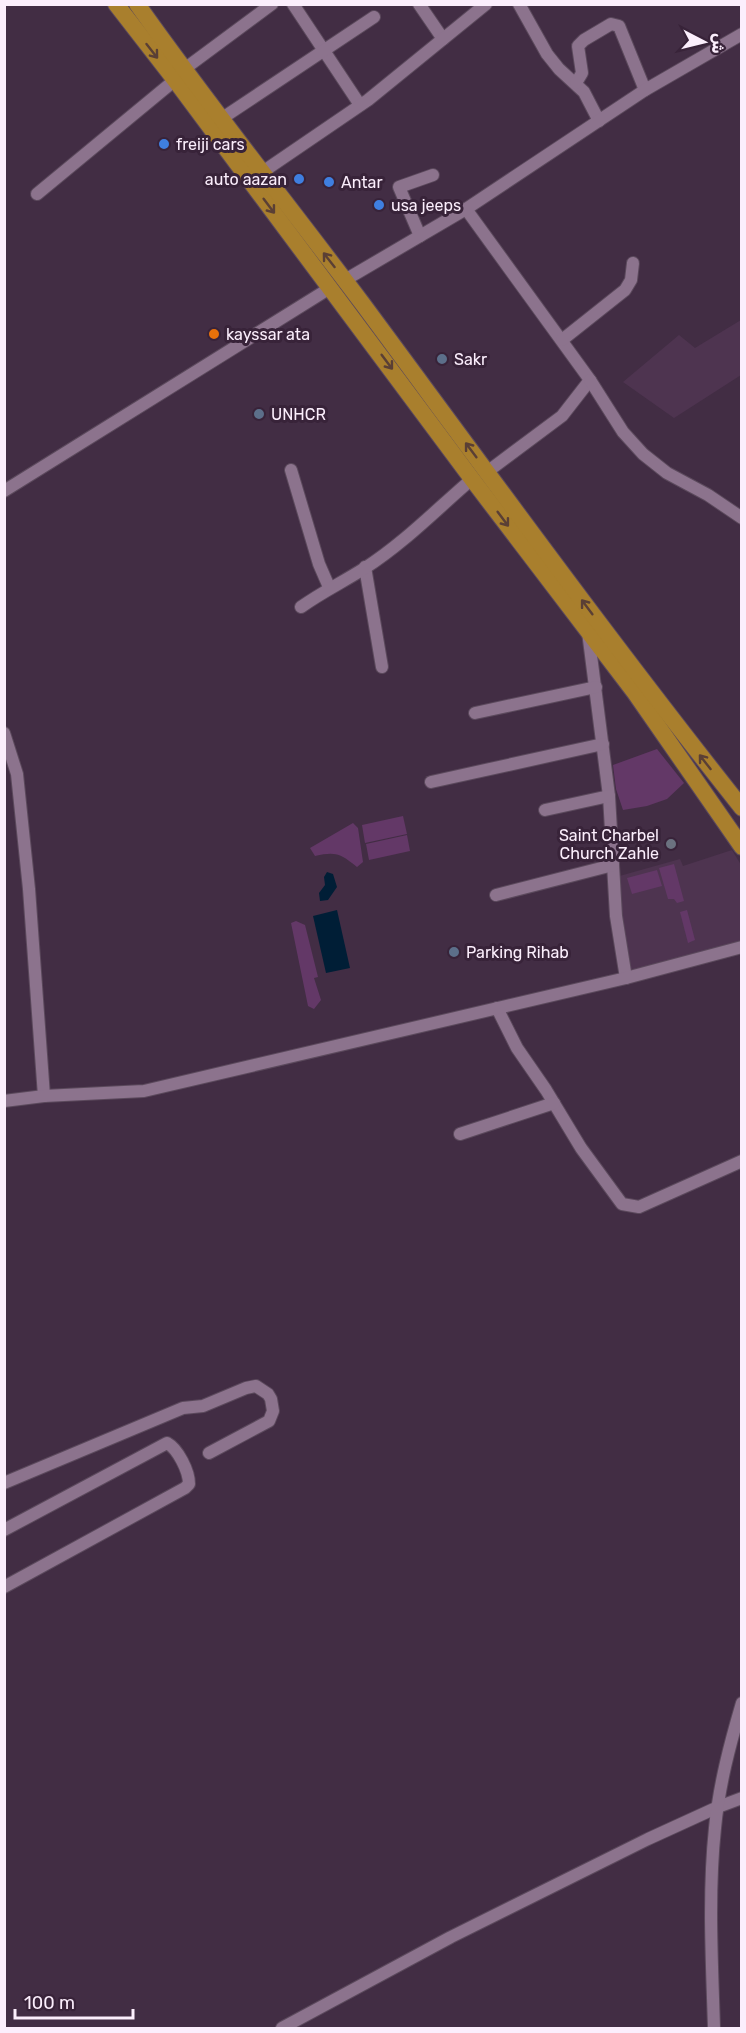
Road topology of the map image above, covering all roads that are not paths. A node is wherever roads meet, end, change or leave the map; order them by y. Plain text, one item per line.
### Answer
1 (116, 4) edge
2 (137, 4) edge
3 (272, 4) edge
4 (293, 4) edge
5 (419, 4) edge
6 (486, 4) edge
7 (519, 4) edge
8 (374, 17) dead end
9 (741, 34) edge
10 (443, 39) junction
11 (323, 50) junction
12 (179, 75) junction
13 (576, 83) junction
14 (645, 90) junction
15 (360, 105) junction
16 (222, 119) junction
17 (599, 121) junction
18 (261, 173) junction
19 (433, 175) dead end
20 (37, 194) dead end
21 (466, 209) junction
22 (420, 236) junction
23 (633, 264) dead end
24 (338, 284) junction
25 (562, 340) junction
26 (590, 380) junction
27 (291, 470) dead end
28 (480, 475) junction
29 (4, 491) edge
30 (741, 518) edge
31 (365, 567) junction
32 (329, 588) junction
33 (302, 608) dead end
34 (587, 631) junction
35 (382, 667) dead end
36 (596, 687) junction
37 (475, 713) dead end
38 (4, 733) edge
39 (603, 744) junction
40 (431, 782) dead end
41 (609, 796) junction
42 (741, 808) edge
43 (545, 810) dead end
44 (741, 847) edge
45 (613, 865) junction
46 (496, 895) dead end
47 (741, 947) edge
48 (626, 978) junction
49 (497, 1008) junction
50 (44, 1096) junction
51 (554, 1102) junction
52 (6, 1104) edge
53 (460, 1134) dead end
54 (741, 1161) edge
55 (209, 1453) dead end
56 (4, 1483) edge
57 (4, 1530) edge
58 (4, 1587) edge
59 (741, 1703) edge
60 (741, 1798) edge
61 (718, 1807) junction
62 (282, 2028) edge
63 (714, 2028) edge

1 -> 12 highway
2 - 12 highway
3 - 12 street
4 - 11 street
5 - 10 street
6 - 10 street
7 - 13 street
8 - 11 street
9 - 14 street
10 - 15 street
11 - 15 street
11 - 16 street
12 - 16 highway
12 - 20 street
12 -> 24 highway
13 - 14 street
13 - 17 street
14 - 17 street
15 - 18 street
16 - 18 highway
17 - 21 street
24 -> 18 highway
19 - 22 street
21 - 22 street
21 - 25 street
22 - 24 street
23 - 25 street
24 - 28 highway
24 - 29 street
25 - 26 street
26 - 28 street
26 - 30 street
27 - 32 street
28 - 31 street
28 -> 34 highway
42 -> 28 highway
31 - 32 street
31 - 35 street
32 - 33 street
34 - 36 street
34 - 44 highway
36 - 37 street
36 - 39 street
38 - 50 street
39 - 40 street
39 - 41 street
41 - 43 street
41 - 45 street
45 - 46 street
45 - 48 street
47 - 48 street
48 - 49 street
49 - 50 street
49 - 51 street
50 - 52 street
51 - 53 street
51 - 54 street
55 - 56 street
57 - 58 street
59 - 61 street
60 - 61 street
61 - 62 street
61 - 63 street

